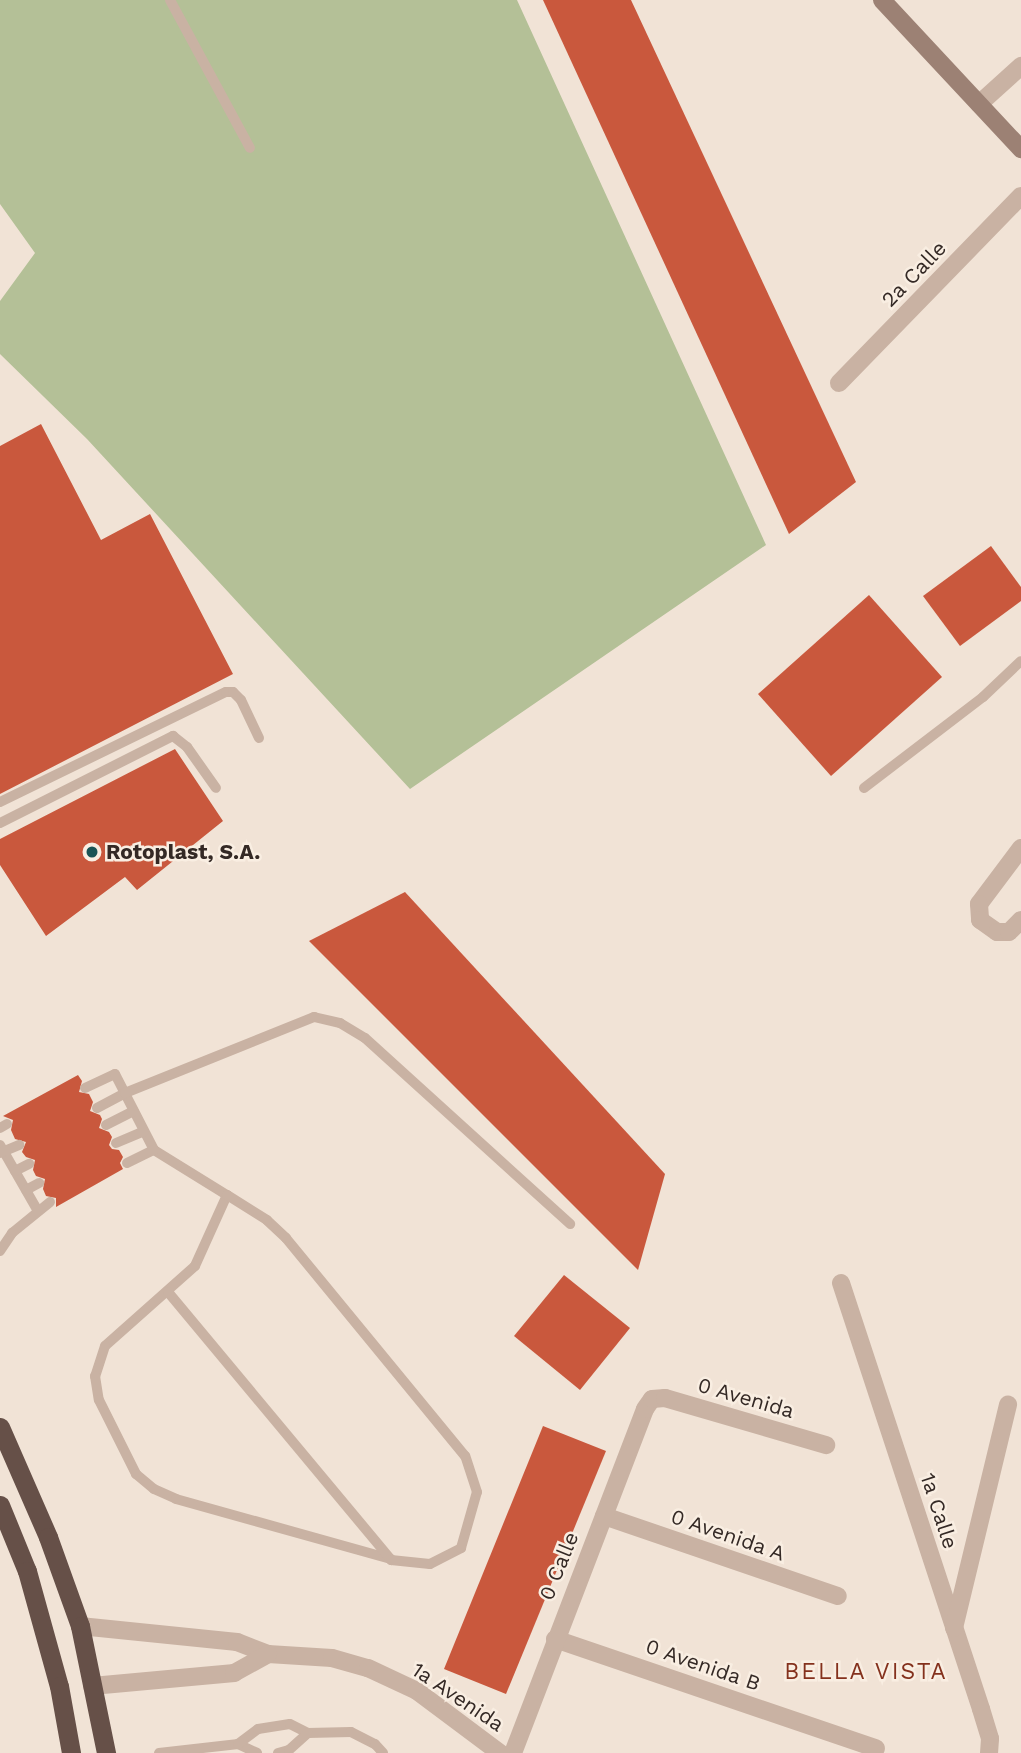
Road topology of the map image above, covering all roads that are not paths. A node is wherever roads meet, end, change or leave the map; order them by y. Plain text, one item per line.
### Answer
1 (170, 0) edge
2 (883, 1) edge
3 (1021, 66) edge
4 (979, 104) junction
5 (250, 148) dead end
6 (1021, 149) edge
7 (1021, 196) edge
8 (839, 383) dead end
9 (1021, 662) edge
10 (260, 737) dead end
11 (216, 788) dead end
12 (864, 788) dead end
13 (0, 802) edge
14 (0, 823) edge
15 (1021, 848) edge
16 (1021, 920) edge
17 (85, 1088) dead end
18 (125, 1093) junction
19 (97, 1108) dead end
20 (134, 1111) junction
21 (106, 1125) dead end
22 (144, 1131) junction
23 (116, 1143) dead end
24 (19, 1145) dead end
25 (1, 1150) edge
26 (154, 1150) junction
27 (127, 1163) dead end
28 (29, 1164) dead end
29 (15, 1171) junction
30 (39, 1183) dead end
31 (26, 1190) junction
32 (226, 1195) junction
33 (50, 1202) dead end
34 (38, 1211) junction
35 (570, 1224) dead end
36 (0, 1251) edge
37 (841, 1283) dead end
38 (168, 1292) junction
39 (652, 1399) joint
40 (1008, 1405) dead end
41 (0, 1427) edge
42 (826, 1445) dead end
43 (0, 1505) edge
44 (604, 1516) junction
45 (391, 1560) junction
46 (838, 1596) dead end
47 (80, 1626) junction
48 (954, 1628) junction
49 (555, 1639) junction
50 (268, 1654) junction
51 (92, 1686) junction
52 (307, 1733) junction
53 (238, 1744) junction
54 (876, 1748) dead end
55 (71, 1753) edge
56 (106, 1753) edge
57 (159, 1753) edge
58 (257, 1753) edge
59 (278, 1753) edge
60 (383, 1753) edge
61 (500, 1753) edge
62 (513, 1753) edge
63 (989, 1753) edge

1 - 5 lane
2 - 4 main road
3 - 4 street
4 - 6 main road
7 - 8 street, 2a Calle
9 - 12 lane
10 - 13 lane
11 - 14 lane
15 - 16 street
17 - 18 lane
18 - 19 lane
18 - 20 lane
18 - 35 lane
20 - 21 lane
20 - 22 lane
22 - 23 lane
22 - 26 lane
24 - 25 lane
25 - 29 lane
26 - 27 lane
26 - 32 lane
28 - 29 lane
29 - 31 lane
30 - 31 lane
31 - 34 lane
32 - 38 lane
32 - 45 lane
33 - 34 lane
34 - 36 lane
37 - 48 street, 1a Calle
38 - 45 lane
38 - 45 lane
39 - 42 street, 0 Avenida
39 - 44 street, 0 Calle
40 - 48 street
41 - 47 highway
43 - 55 highway
44 - 46 street, 0 Avenida A
44 - 49 street, 0 Calle
47 - 50 street, 1a Avenida
47 - 51 highway
48 - 63 street, 1a Calle
49 - 54 street, 0 Avenida B
49 - 62 street, 0 Calle
50 - 51 street
50 - 61 street, 1a Avenida
51 - 56 highway
52 - 53 lane
52 - 59 lane
52 - 60 lane
53 - 57 lane
53 - 58 lane

